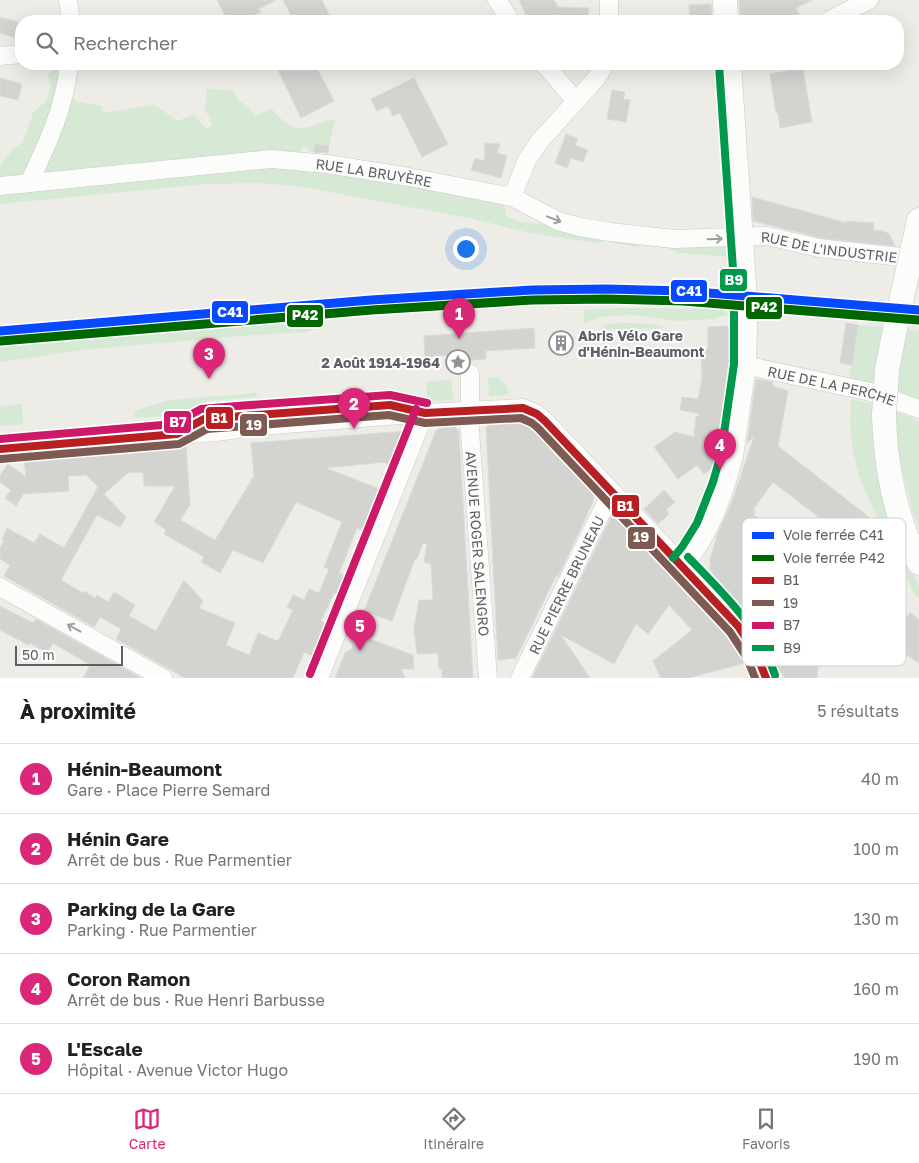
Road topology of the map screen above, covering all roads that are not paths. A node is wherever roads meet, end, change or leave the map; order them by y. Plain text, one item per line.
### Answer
1 (68, 0) edge
2 (498, 0) edge
3 (609, 0) edge
4 (725, 0) edge
5 (869, 0) edge
6 (69, 15) edge
7 (507, 15) edge
8 (609, 15) edge
9 (726, 15) edge
10 (840, 15) edge
11 (15, 55) edge
12 (0, 56) edge
13 (68, 70) edge
14 (549, 70) edge
15 (601, 70) edge
16 (733, 70) edge
17 (576, 101) junction
18 (29, 183) junction
19 (0, 186) edge
20 (512, 197) junction
21 (919, 220) edge
22 (740, 237) junction
23 (916, 253) edge
24 (744, 365) junction
25 (470, 373) dead end
26 (919, 409) edge
27 (469, 410) junction
28 (425, 413) junction
29 (0, 449) edge
30 (613, 494) junction
31 (901, 518) edge
32 (906, 532) edge
33 (919, 563) edge
34 (681, 564) junction
35 (0, 587) edge
36 (742, 632) edge
37 (762, 666) edge
38 (162, 678) edge
39 (319, 678) edge
40 (488, 678) edge
41 (520, 678) edge
42 (766, 678) edge

1 - 6 street
2 - 7 street
3 - 8 street
4 - 9 street
5 - 10 street
11 - 12 street
13 - 18 street
14 - 17 street
15 - 17 street
16 - 22 street
17 - 20 street
18 - 19 street, RUE LA BRUYÈRE
18 - 20 street, RUE LA BRUYÈRE
20 -> 22 street, RUE LA BRUYÈRE
21 - 23 street
22 - 23 street, RUE DE L'INDUSTRIE
22 - 24 street
23 - 31 street, bridge
24 - 26 street, RUE DE LA PERCHE
24 - 34 street
25 - 27 street, AVENUE ROGER SALENGRO
27 - 28 street
27 - 30 street
27 - 40 street, AVENUE ROGER SALENGRO
28 - 29 street
28 - 39 street
30 - 34 street
30 - 41 street, RUE PIERRE BRUNEAU
32 - 33 street, bridge
34 - 36 street
38 -> 35 street
37 - 42 street

